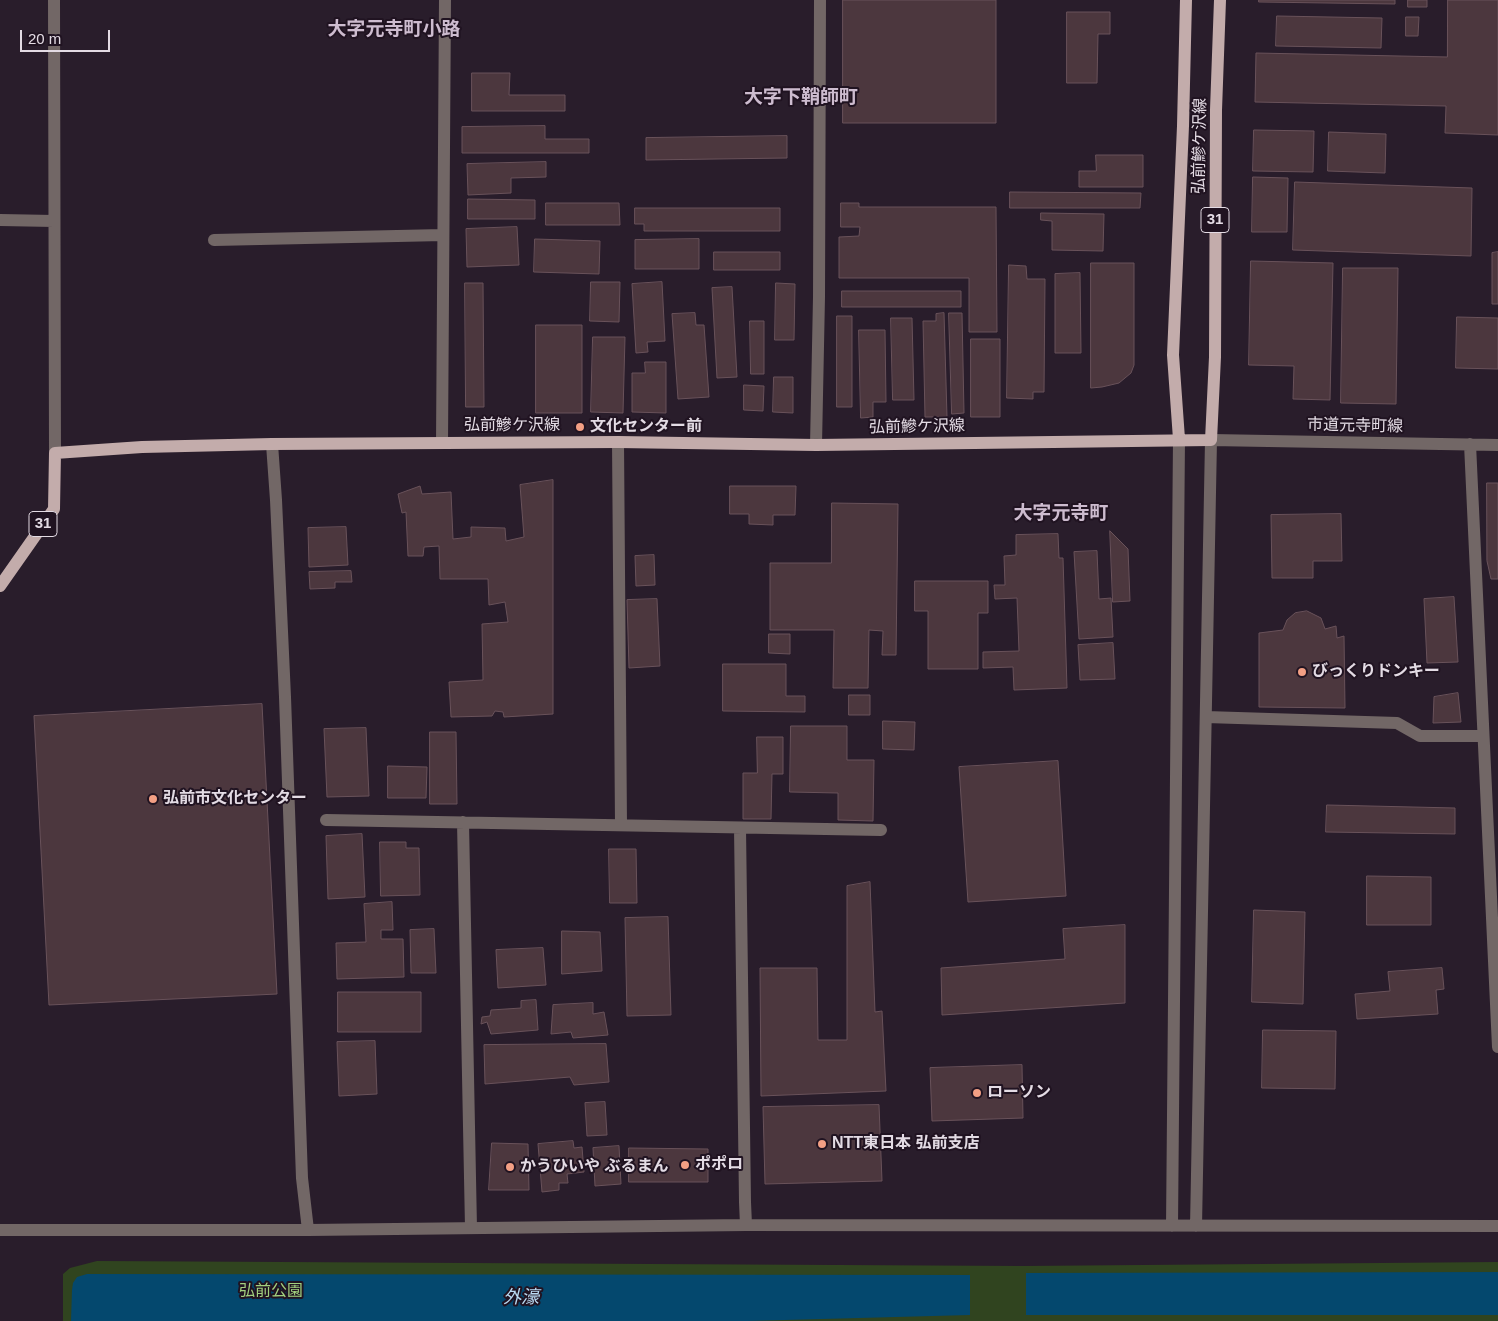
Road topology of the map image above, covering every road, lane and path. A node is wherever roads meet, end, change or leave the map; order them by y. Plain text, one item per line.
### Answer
1 (54, 0) edge
2 (445, 0) edge
3 (820, 0) edge
4 (1186, 0) edge
5 (1220, 0) edge
6 (0, 220) edge
7 (54, 221) junction
8 (443, 235) junction
9 (214, 240) dead end
10 (1179, 439) junction
11 (1211, 440) junction
12 (618, 442) junction
13 (442, 443) junction
14 (272, 444) junction
15 (1470, 444) junction
16 (816, 445) junction
17 (1498, 445) edge
18 (55, 453) junction
19 (0, 586) edge
20 (1206, 717) junction
21 (1483, 736) junction
22 (326, 820) dead end
23 (463, 822) junction
24 (621, 826) junction
25 (740, 828) junction
26 (881, 830) dead end
27 (1493, 834) edge
28 (1498, 1047) edge
29 (746, 1225) junction
30 (1172, 1226) junction
31 (1196, 1226) junction
32 (1498, 1226) edge
33 (471, 1228) junction
34 (0, 1230) edge
35 (308, 1230) junction

1 - 7 street
2 - 8 street
3 - 16 street
4 - 10 main road, 弘前鰺ケ沢線 / 31
5 - 11 main road, 弘前鰺ケ沢線 / 31
6 - 7 street
7 - 18 street
8 - 9 street
8 - 13 street
10 - 11 main road, 弘前鰺ケ沢線
10 - 16 main road, 弘前鰺ケ沢線
10 - 30 street
11 - 15 street, 市道元寺町線
11 - 20 street
12 - 13 main road, 弘前鰺ケ沢線
12 - 16 main road, 弘前鰺ケ沢線
12 - 24 street
13 - 14 main road, 弘前鰺ケ沢線
14 - 18 main road, 弘前鰺ケ沢線
14 - 35 street
15 - 17 street, 市道元寺町線
15 - 21 street
18 - 19 main road, 31
20 - 21 street
20 - 31 street
21 - 27 street
22 - 23 street
23 - 24 street
23 - 33 street
24 - 25 street
25 - 26 street
25 - 29 street
27 - 28 street
29 - 30 street
29 - 33 street
30 - 31 street
31 - 32 street
33 - 35 street
34 - 35 street

